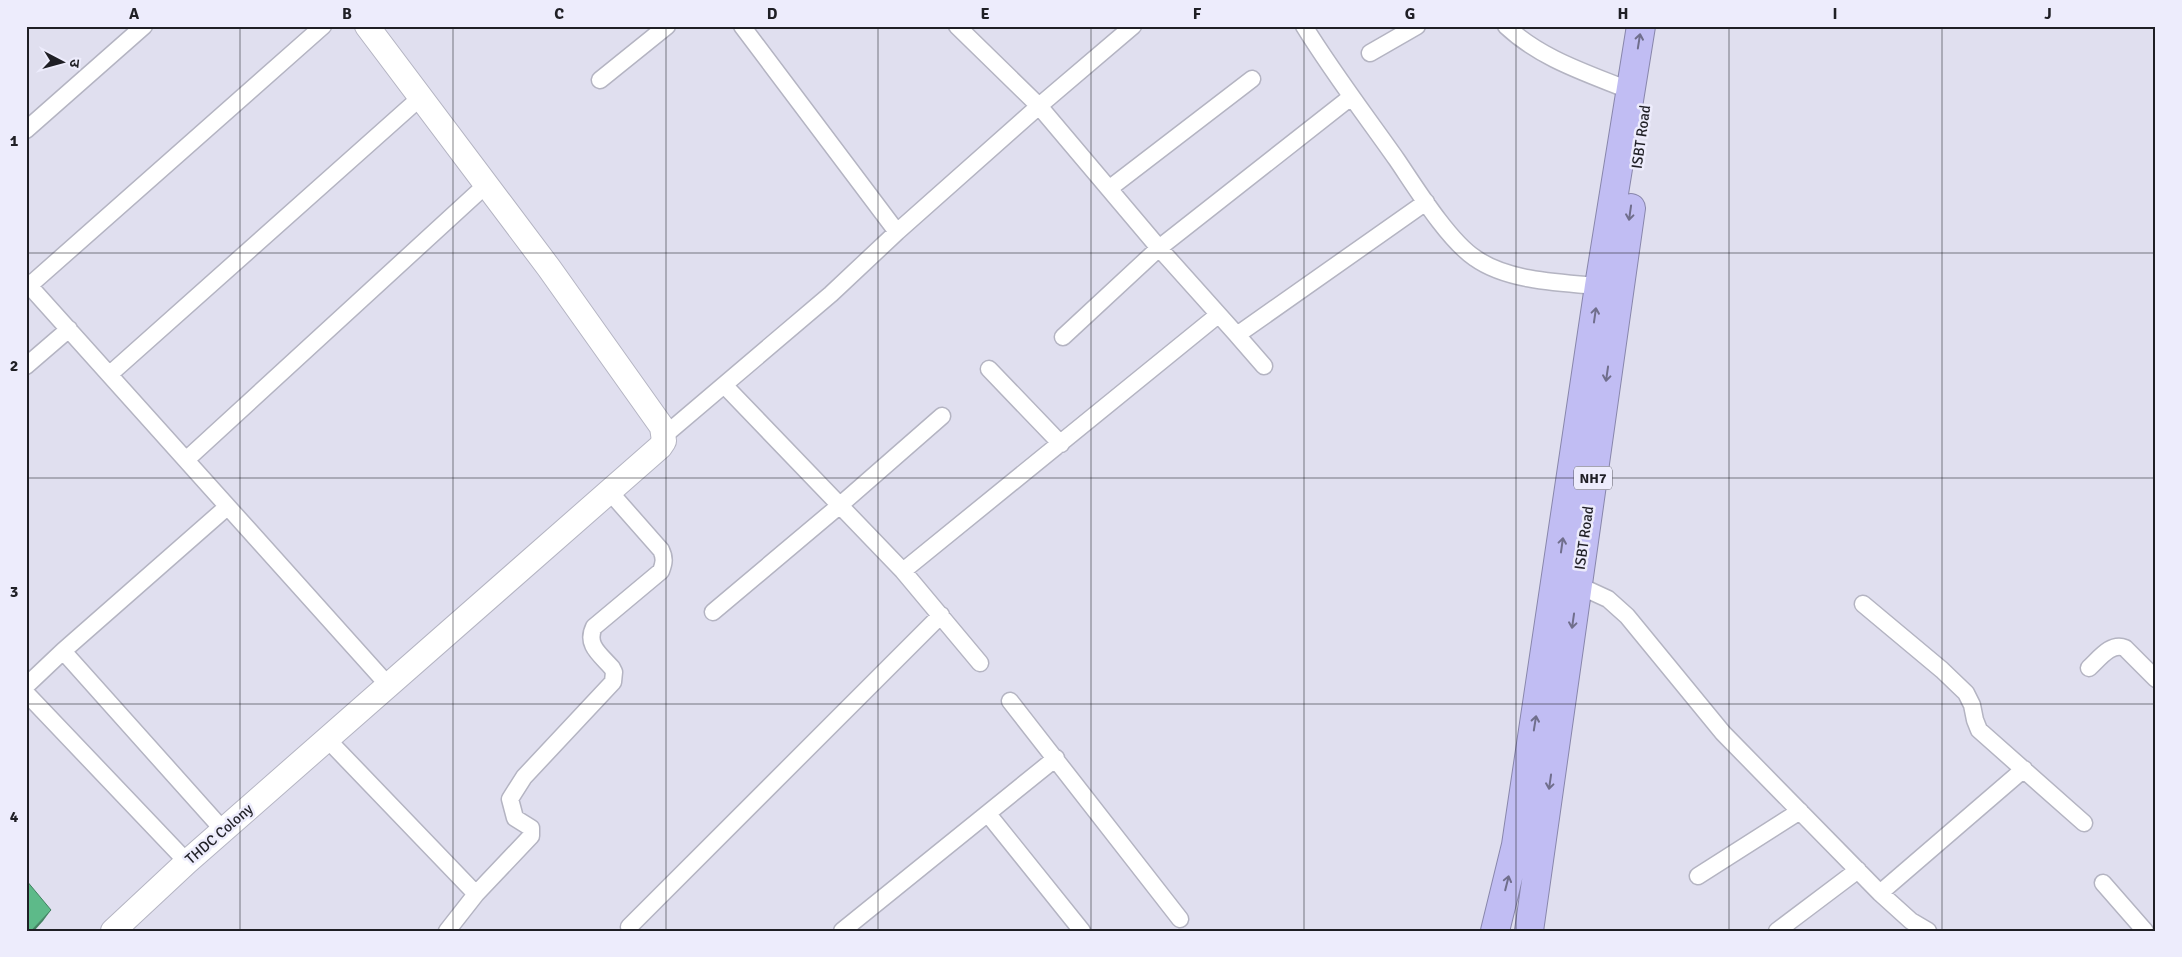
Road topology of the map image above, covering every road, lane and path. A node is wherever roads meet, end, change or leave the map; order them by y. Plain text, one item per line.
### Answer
1 (143, 26) edge
2 (324, 26) edge
3 (367, 26) edge
4 (667, 26) edge
5 (957, 26) edge
6 (1133, 26) edge
7 (1304, 26) edge
8 (1417, 26) edge
9 (1506, 26) edge
10 (1642, 26) edge
11 (1660, 26) edge
12 (747, 28) edge
13 (1370, 53) dead end
14 (1252, 79) dead end
15 (600, 80) dead end
16 (1631, 91) junction
17 (421, 97) junction
18 (1351, 97) junction
19 (1039, 106) junction
20 (26, 130) edge
21 (1626, 176) junction
22 (487, 184) junction
23 (1110, 188) junction
24 (1426, 202) junction
25 (897, 232) junction
26 (1159, 248) junction
27 (28, 284) edge
28 (1600, 286) junction
29 (1218, 316) junction
30 (69, 329) junction
31 (1237, 335) junction
32 (1063, 337) dead end
33 (26, 366) edge
34 (1264, 366) dead end
35 (989, 369) dead end
36 (110, 374) junction
37 (725, 386) junction
38 (942, 416) dead end
39 (665, 435) junction
40 (1061, 444) junction
41 (186, 460) junction
42 (609, 491) junction
43 (839, 506) junction
44 (228, 507) junction
45 (903, 571) junction
46 (1567, 581) junction
47 (1863, 604) dead end
48 (712, 612) dead end
49 (941, 615) junction
50 (63, 651) junction
51 (980, 663) dead end
52 (2089, 668) dead end
53 (2156, 679) edge
54 (388, 685) junction
55 (26, 686) edge
56 (26, 693) edge
57 (1010, 701) dead end
58 (328, 740) junction
59 (1056, 758) junction
60 (2024, 769) junction
61 (1800, 811) junction
62 (988, 814) junction
63 (2084, 823) dead end
64 (224, 831) junction
65 (187, 862) junction
66 (1858, 870) junction
67 (1698, 876) dead end
68 (2104, 883) dead end
69 (1880, 893) junction
70 (476, 894) junction
71 (1180, 919) dead end
72 (2156, 928) edge
73 (629, 930) edge
74 (113, 931) edge
75 (447, 931) edge
76 (842, 931) edge
77 (1082, 931) edge
78 (1495, 931) edge
79 (1529, 931) edge
80 (1776, 931) edge
81 (1928, 931) edge
82 (2145, 931) edge
83 (2153, 931) edge

1 - 20 street
2 - 27 street
3 - 17 street
4 - 15 street
5 - 19 street
6 - 19 street
7 - 18 street
8 - 13 street
9 - 16 street
16 -> 10 highway, NH7
11 - 21 highway, ISBT Road / NH7
12 - 25 street
14 - 23 street
16 - 21 highway, NH7
17 - 22 street
17 - 36 street
18 - 24 street
18 - 26 street
19 - 23 street
19 - 25 street
21 - 28 highway, NH7
21 -> 46 highway, ISBT Road / NH7
22 - 39 street
22 - 41 street
23 - 26 street
24 - 28 street
24 - 31 street
25 - 37 street
26 - 29 street
26 - 32 street
27 - 30 street
46 -> 28 highway, NH7
29 - 31 street
29 - 40 street
30 - 33 street
30 - 36 street
31 - 34 street
35 - 40 street
36 - 41 street
37 - 39 street
37 - 43 street
38 - 43 street
39 - 42 street, THDC Colony
40 - 45 street
41 - 44 street
42 - 54 street, THDC Colony
42 - 70 street
43 - 45 street
43 - 48 street
44 - 50 street
44 - 54 street
45 - 49 street
46 - 61 street
78 -> 46 highway, NH7
46 -> 79 highway, ISBT Road / NH7
47 - 60 street
49 - 51 street
49 - 73 street
50 - 55 street
50 - 64 street
52 - 53 street
54 - 58 street, THDC Colony
56 - 65 street
57 - 59 street
58 - 64 street, THDC Colony
58 - 70 street
59 - 62 street
59 - 71 street
60 - 63 street
60 - 69 street
61 - 66 street
61 - 67 street
62 - 76 street
62 - 77 street
64 - 65 street, THDC Colony
65 - 74 street, THDC Colony
66 - 69 street
66 - 80 street
68 - 82 street
69 - 81 street
70 - 75 street
72 - 83 street

